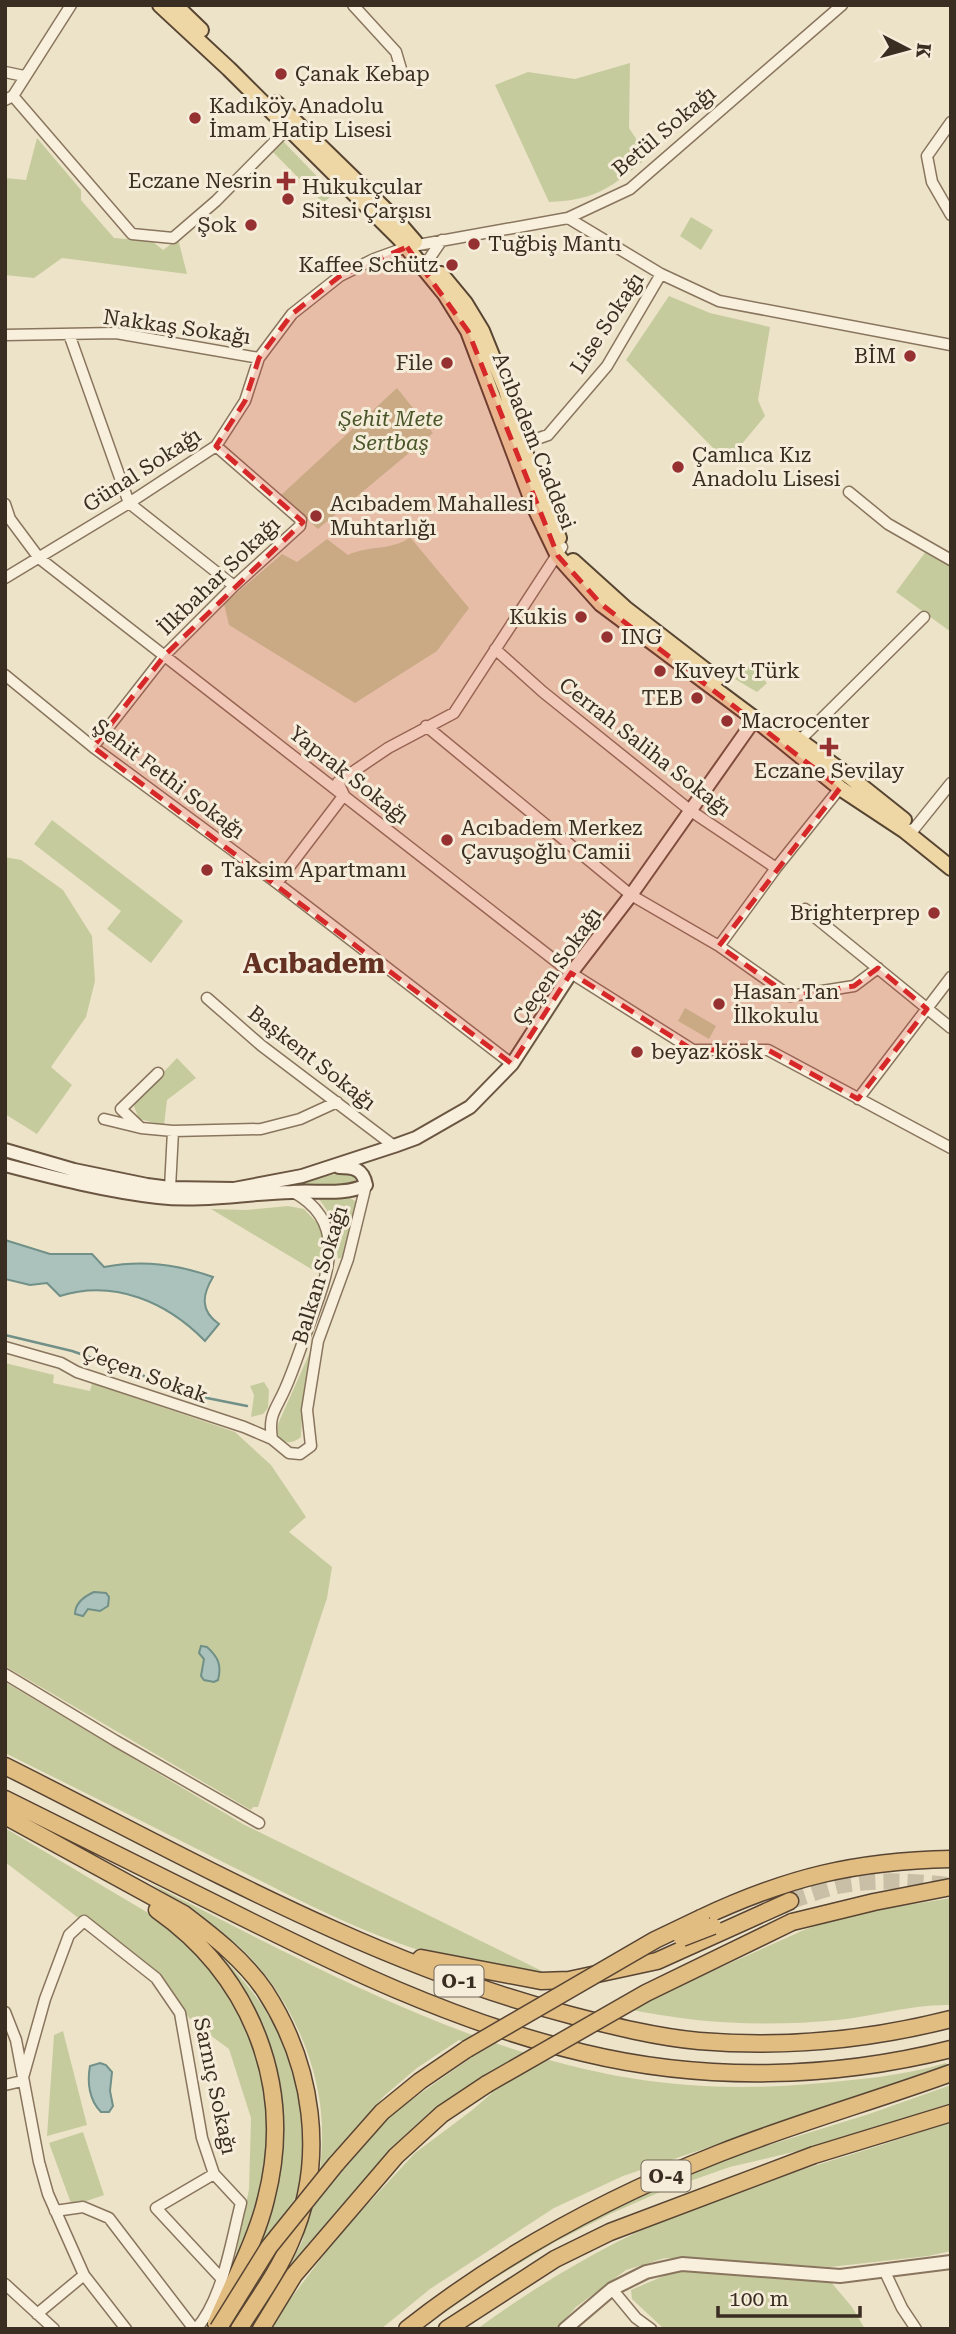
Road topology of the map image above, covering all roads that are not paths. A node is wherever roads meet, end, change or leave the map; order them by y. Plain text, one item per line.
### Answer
1 (160, 5) edge
2 (175, 5) edge
3 (353, 5) edge
4 (842, 5) edge
5 (66, 7) edge
6 (401, 69) dead end
7 (5, 72) edge
8 (24, 76) junction
9 (9, 98) edge
10 (951, 122) edge
11 (288, 128) junction
12 (951, 215) edge
13 (568, 218) junction
14 (442, 240) junction
15 (407, 247) junction
16 (429, 259) junction
17 (661, 274) junction
18 (69, 334) junction
19 (5, 335) edge
20 (951, 345) edge
21 (258, 358) junction
22 (522, 444) junction
23 (216, 446) junction
24 (849, 492) dead end
25 (130, 503) junction
26 (5, 504) edge
27 (560, 551) junction
28 (40, 558) junction
29 (951, 560) edge
30 (5, 578) edge
31 (234, 586) junction
32 (924, 617) dead end
33 (495, 649) junction
34 (164, 655) junction
35 (5, 676) edge
36 (755, 719) junction
37 (426, 726) junction
38 (799, 741) junction
39 (93, 747) junction
40 (951, 783) edge
41 (840, 788) junction
42 (344, 795) junction
43 (691, 811) junction
44 (909, 830) junction
45 (951, 859) edge
46 (776, 868) junction
47 (951, 868) edge
48 (277, 883) junction
49 (631, 895) junction
50 (805, 909) dead end
51 (719, 946) junction
52 (878, 968) junction
53 (571, 973) junction
54 (951, 977) edge
55 (207, 998) dead end
56 (927, 1009) junction
57 (951, 1028) edge
58 (512, 1064) junction
59 (158, 1073) dead end
60 (858, 1099) junction
61 (337, 1102) junction
62 (104, 1119) dead end
63 (141, 1128) junction
64 (173, 1130) junction
65 (394, 1146) junction
66 (951, 1148) edge
67 (5, 1150) edge
68 (371, 1152) junction
69 (8, 1167) edge
70 (333, 1167) junction
71 (366, 1185) junction
72 (170, 1188) junction
73 (293, 1192) junction
74 (5, 1347) edge
75 (272, 1438) junction
76 (300, 1454) joint
77 (5, 1674) edge
78 (5, 1766) edge
79 (5, 1798) edge
80 (5, 1816) edge
81 (259, 1824) dead end
82 (74, 1854) junction
83 (951, 1859) edge
84 (951, 1887) edge
85 (707, 1922) junction
86 (372, 1947) junction
87 (5, 2012) edge
88 (951, 2019) edge
89 (951, 2049) edge
90 (951, 2073) edge
91 (22, 2081) junction
92 (5, 2085) edge
93 (951, 2113) edge
94 (214, 2174) junction
95 (55, 2211) junction
96 (951, 2262) edge
97 (885, 2272) junction
98 (84, 2275) junction
99 (221, 2278) junction
100 (7, 2289) edge
101 (612, 2289) junction
102 (37, 2314) junction
103 (470, 2315) junction
104 (575, 2324) edge
105 (54, 2329) edge
106 (126, 2329) edge
107 (195, 2329) edge
108 (216, 2329) edge
109 (239, 2329) edge
110 (261, 2329) edge
111 (407, 2329) edge
112 (447, 2329) edge
113 (454, 2329) edge
114 (565, 2329) edge
115 (651, 2329) edge
116 (916, 2329) edge

1 - 11 main road, Acıbadem Caddesi
2 - 15 main road, Acıbadem Caddesi
3 - 6 street
4 - 13 street, Betül Sokağı
5 - 8 street
7 - 8 street
8 - 9 street
9 - 11 street
10 - 12 street
11 - 15 main road, Acıbadem Caddesi
13 - 14 street, Betül Sokağı
13 - 17 street
14 - 15 street, Betül Sokağı
14 - 16 street
15 - 16 main road, Acıbadem Caddesi
15 - 21 street, Betül Sokağı
15 - 27 main road, Acıbadem Caddesi
16 - 22 main road, Acıbadem Caddesi
17 - 20 street
17 - 22 street, Lise Sokağı
18 - 19 street, Nakkaş Sokağı
18 - 21 street, Nakkaş Sokağı
18 - 25 street
21 - 23 street, Günal Sokağı
22 - 27 main road, Acıbadem Caddesi
23 - 25 street, Günal Sokağı
23 - 31 street, İlkbahar Sokağı
24 - 29 street
25 - 28 street, Günal Sokağı
25 - 31 street
26 - 28 street, Yaprak Sokağı
27 - 33 street
27 - 36 main road, Acıbadem Caddesi
27 - 38 main road, Acıbadem Caddesi
28 - 30 street, Günal Sokağı
28 - 34 street, Yaprak Sokağı
31 - 34 street, İlkbahar Sokağı
32 - 38 street
33 - 37 street
33 - 43 street, Cerrah Saliha Sokağı
34 - 39 street, İlkbahar Sokağı
34 - 42 street, Yaprak Sokağı
35 - 39 street, Şehit Fethi Sokağı
36 - 41 main road, Acıbadem Caddesi
36 - 43 main road, Çeçen Sokağı
37 - 42 street
37 - 49 street
38 - 44 main road, Acıbadem Caddesi
39 - 48 street, Şehit Fethi Sokağı
40 - 44 street
41 - 44 main road, Acıbadem Caddesi
41 - 46 street
42 - 48 street
42 - 53 street, Yaprak Sokağı
43 - 46 street, Cerrah Saliha Sokağı
43 - 49 main road, Çeçen Sokağı
44 - 45 main road, Acıbadem Caddesi
44 - 47 main road, Acıbadem Caddesi
46 - 51 street
48 - 58 street, Şehit Fethi Sokağı
49 - 51 street
49 - 53 main road, Çeçen Sokağı
50 - 52 street
51 - 52 street
52 - 56 street
53 - 58 main road, Çeçen Sokağı
53 - 60 street, Yaprak Sokağı
54 - 56 street
55 - 61 street, Başkent Sokağı
56 - 57 street
56 - 60 street
58 - 65 main road, Çeçen Sokağı
59 - 63 street
60 - 66 street
61 - 64 street
61 - 65 street, Başkent Sokağı
62 - 63 street
63 - 64 street
64 - 72 street
65 - 68 main road, Çeçen Sokağı
67 - 72 main road, Çeçen Sokağı
68 - 70 main road, Çeçen Sokağı
68 - 71 main road
69 - 73 main road
70 - 71 main road
70 - 72 main road, Çeçen Sokağı
71 - 73 main road
71 - 76 street, Balkan Sokağı
73 - 75 street, Balkan Sokağı
74 - 75 street, Çeçen Sokak
75 - 76 street, Çeçen Sokak
77 - 81 street
78 - 86 highway, O-1
79 - 89 highway, O-1
80 - 82 highway
82 - 108 highway
82 - 109 highway
83 - 85 highway
84 - 110 highway, bridge
85 - 86 highway
85 - 108 highway, bridge
86 - 88 highway, O-1
87 - 91 street
90 - 111 highway, O-4
91 - 92 street
91 - 94 street, Sarnıç Sokağı
91 - 95 street
93 - 103 highway
94 - 99 street, Sarnıç Sokağı
94 - 99 street
95 - 98 street
95 - 107 street
96 - 97 main road
97 - 101 main road
97 - 116 street
98 - 102 street
98 - 106 street
99 - 107 street, Sarnıç Sokağı
100 - 102 street
101 - 104 main road
101 - 115 street
102 - 105 street
103 - 112 highway
103 - 113 main road
104 - 114 main road

